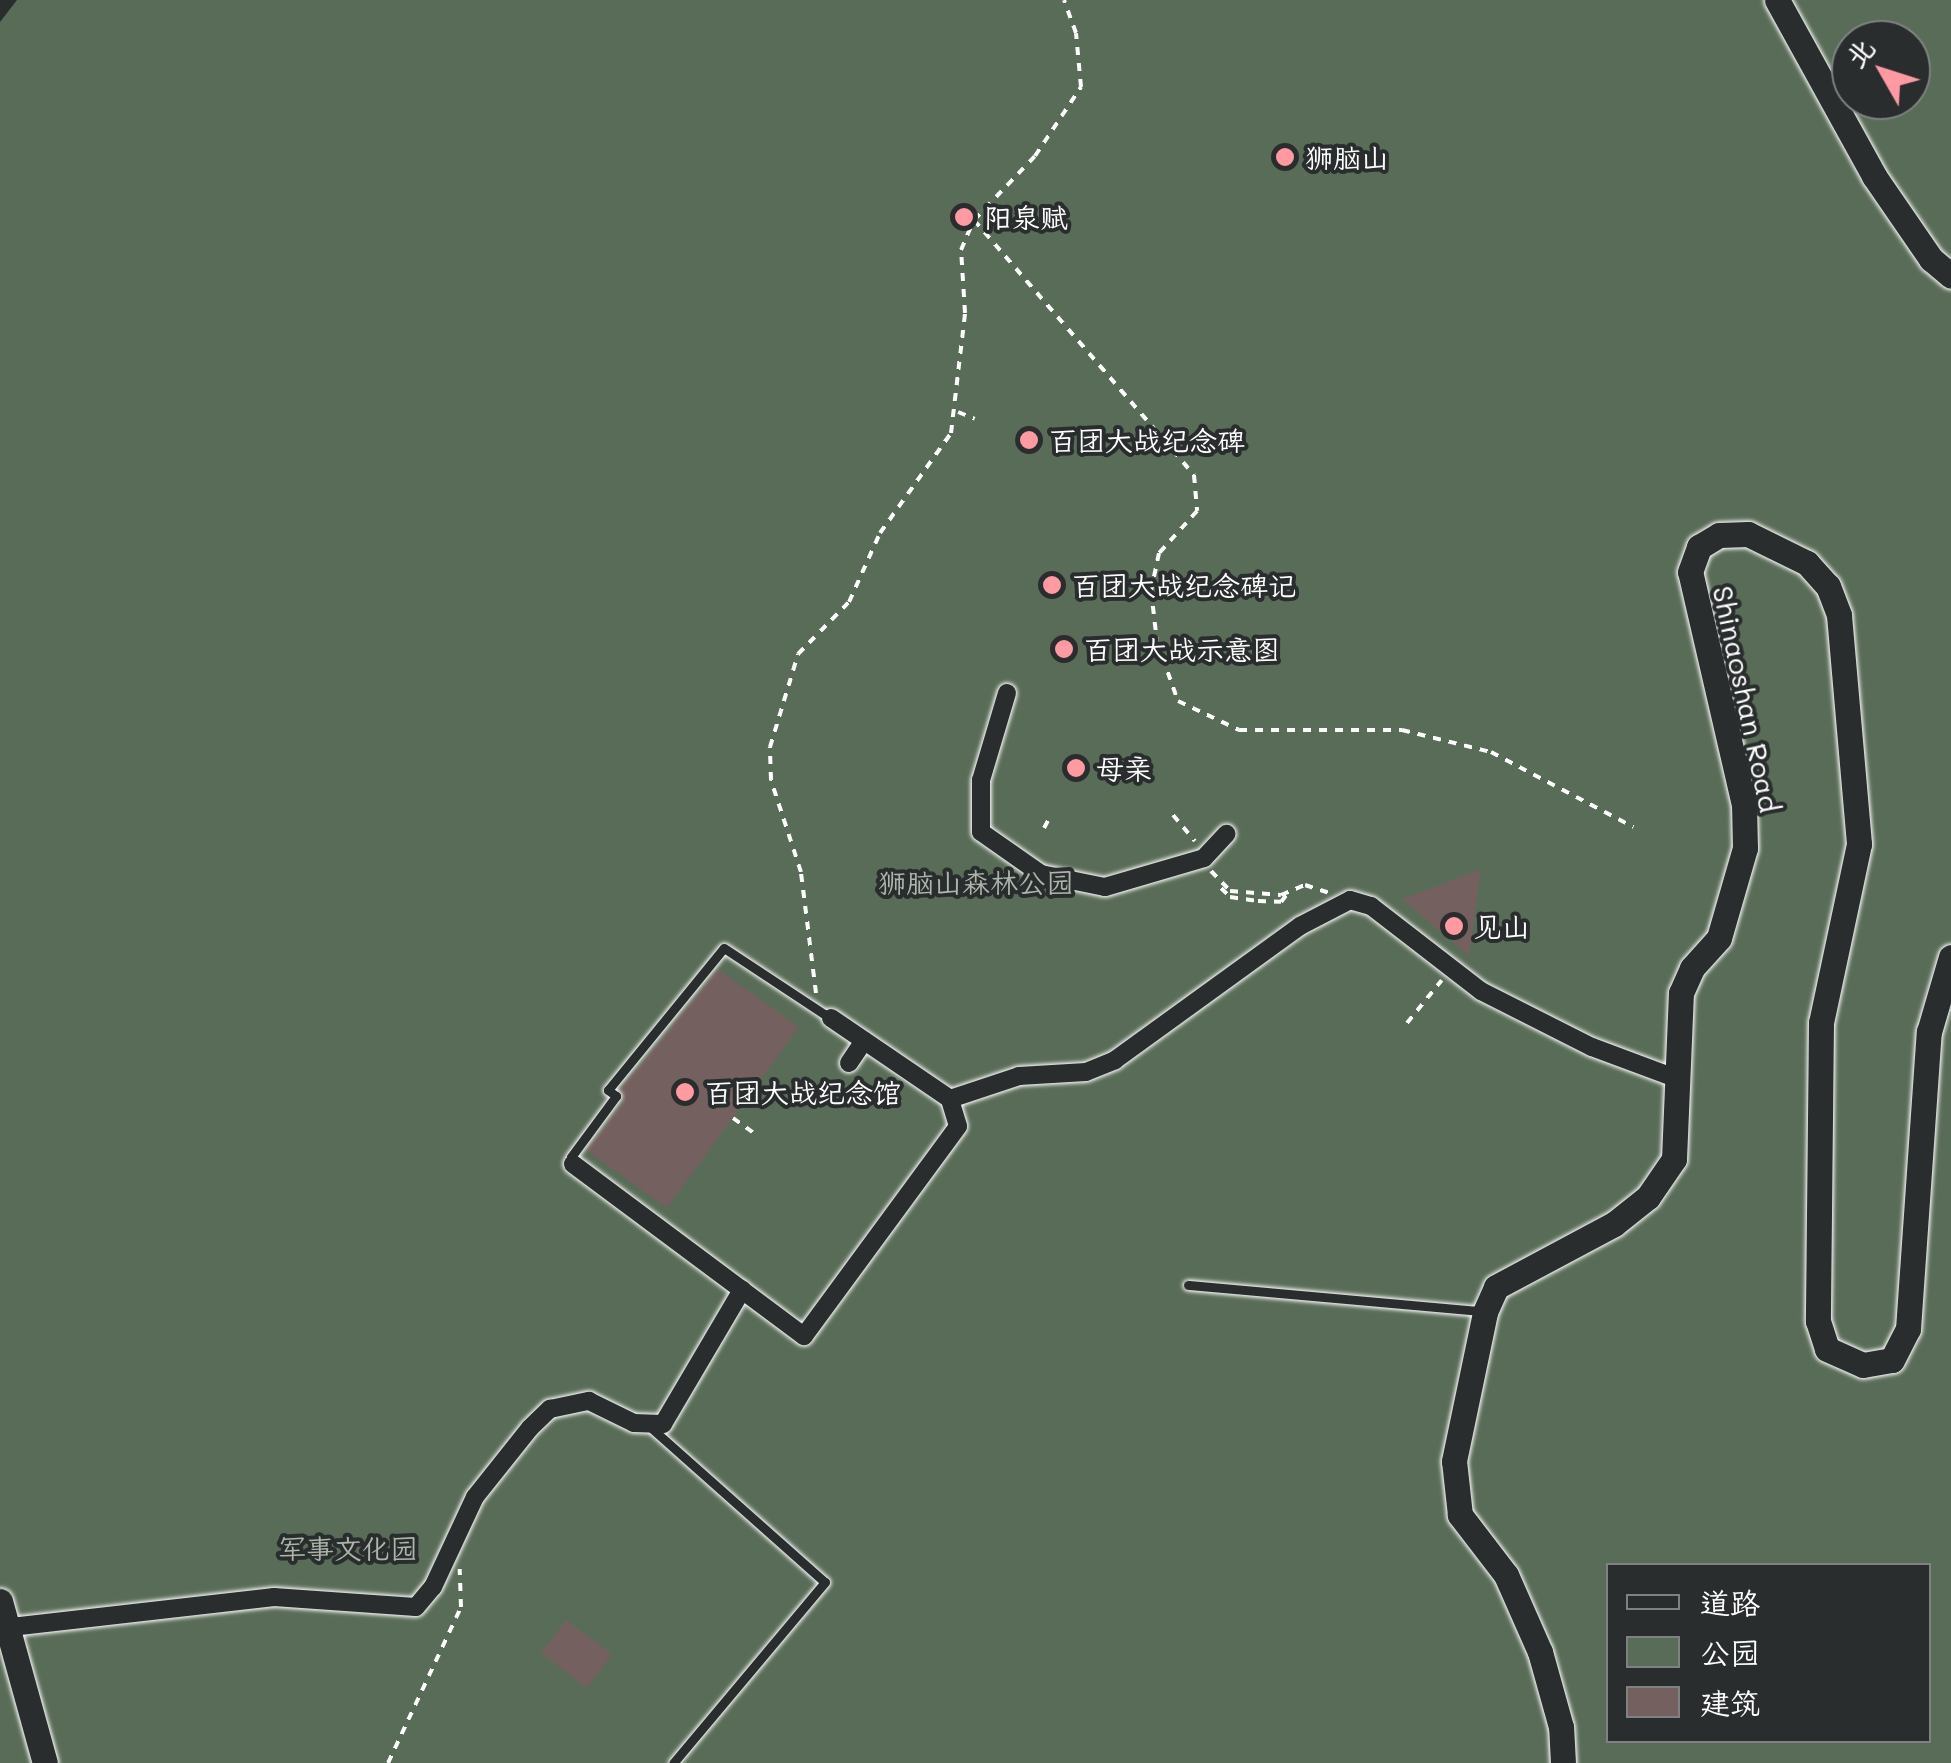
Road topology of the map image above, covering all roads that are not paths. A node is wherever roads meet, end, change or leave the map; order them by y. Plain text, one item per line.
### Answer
1 (1777, 0) edge
2 (1951, 276) edge
3 (1007, 693) dead end
4 (1226, 834) dead end
5 (1951, 957) edge
6 (831, 1018) joint
7 (864, 1041) junction
8 (848, 1063) dead end
9 (1678, 1079) junction
10 (950, 1099) junction
11 (574, 1164) joint
12 (1188, 1285) dead end
13 (742, 1290) junction
14 (1484, 1312) junction
15 (649, 1426) junction
16 (0, 1601) edge
17 (11, 1627) junction
18 (45, 1763) edge
19 (672, 1763) edge
20 (1563, 1763) edge

1 - 2 street
3 - 4 street
5 - 9 street, Shinaoshan Road
6 - 7 street
6 - 11 lane
7 - 8 street
7 - 10 street
9 - 10 street
9 - 14 street, Shinaoshan Road
10 - 13 street
11 - 13 street
12 - 14 lane
13 - 15 street
14 - 20 street, Shinaoshan Road
15 - 17 street
15 - 19 lane
16 - 17 street
17 - 18 street

